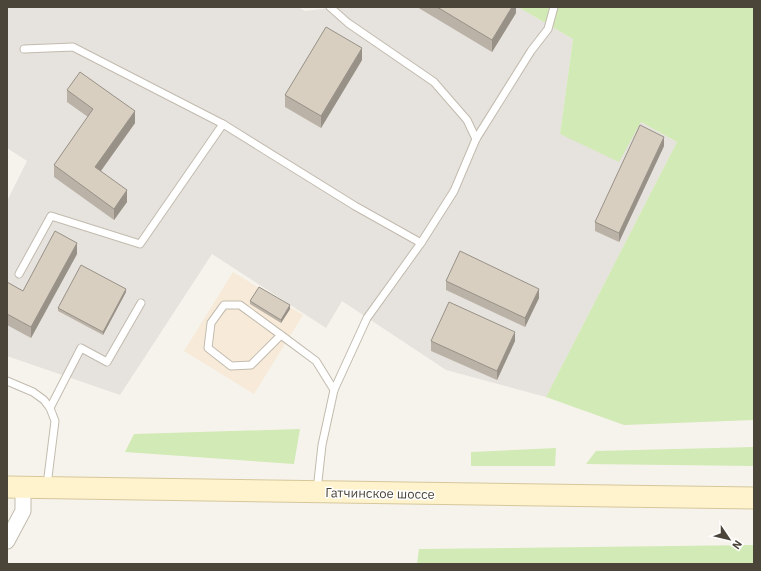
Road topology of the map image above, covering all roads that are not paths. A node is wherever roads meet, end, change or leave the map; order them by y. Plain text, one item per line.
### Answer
1 (330, 7) edge
2 (554, 7) edge
3 (24, 49) dead end
4 (223, 124) junction
5 (476, 139) junction
6 (421, 243) junction
7 (19, 274) dead end
8 (141, 303) dead end
9 (281, 335) junction
10 (7, 381) edge
11 (334, 390) junction
12 (50, 408) junction
13 (15, 487) edge
14 (46, 488) junction
15 (317, 492) junction
16 (754, 498) edge
17 (7, 541) edge

1 - 5 lane
2 - 5 lane
3 - 4 lane
4 - 6 lane
4 - 7 lane
5 - 6 lane
6 - 11 lane
8 - 12 lane
9 - 9 lane
9 - 11 lane
10 - 12 lane
11 - 15 lane
12 - 14 lane
13 - 14 main road, Гатчинское шоссе
13 - 17 street
14 - 15 main road, Гатчинское шоссе
15 - 16 main road, Гатчинское шоссе

